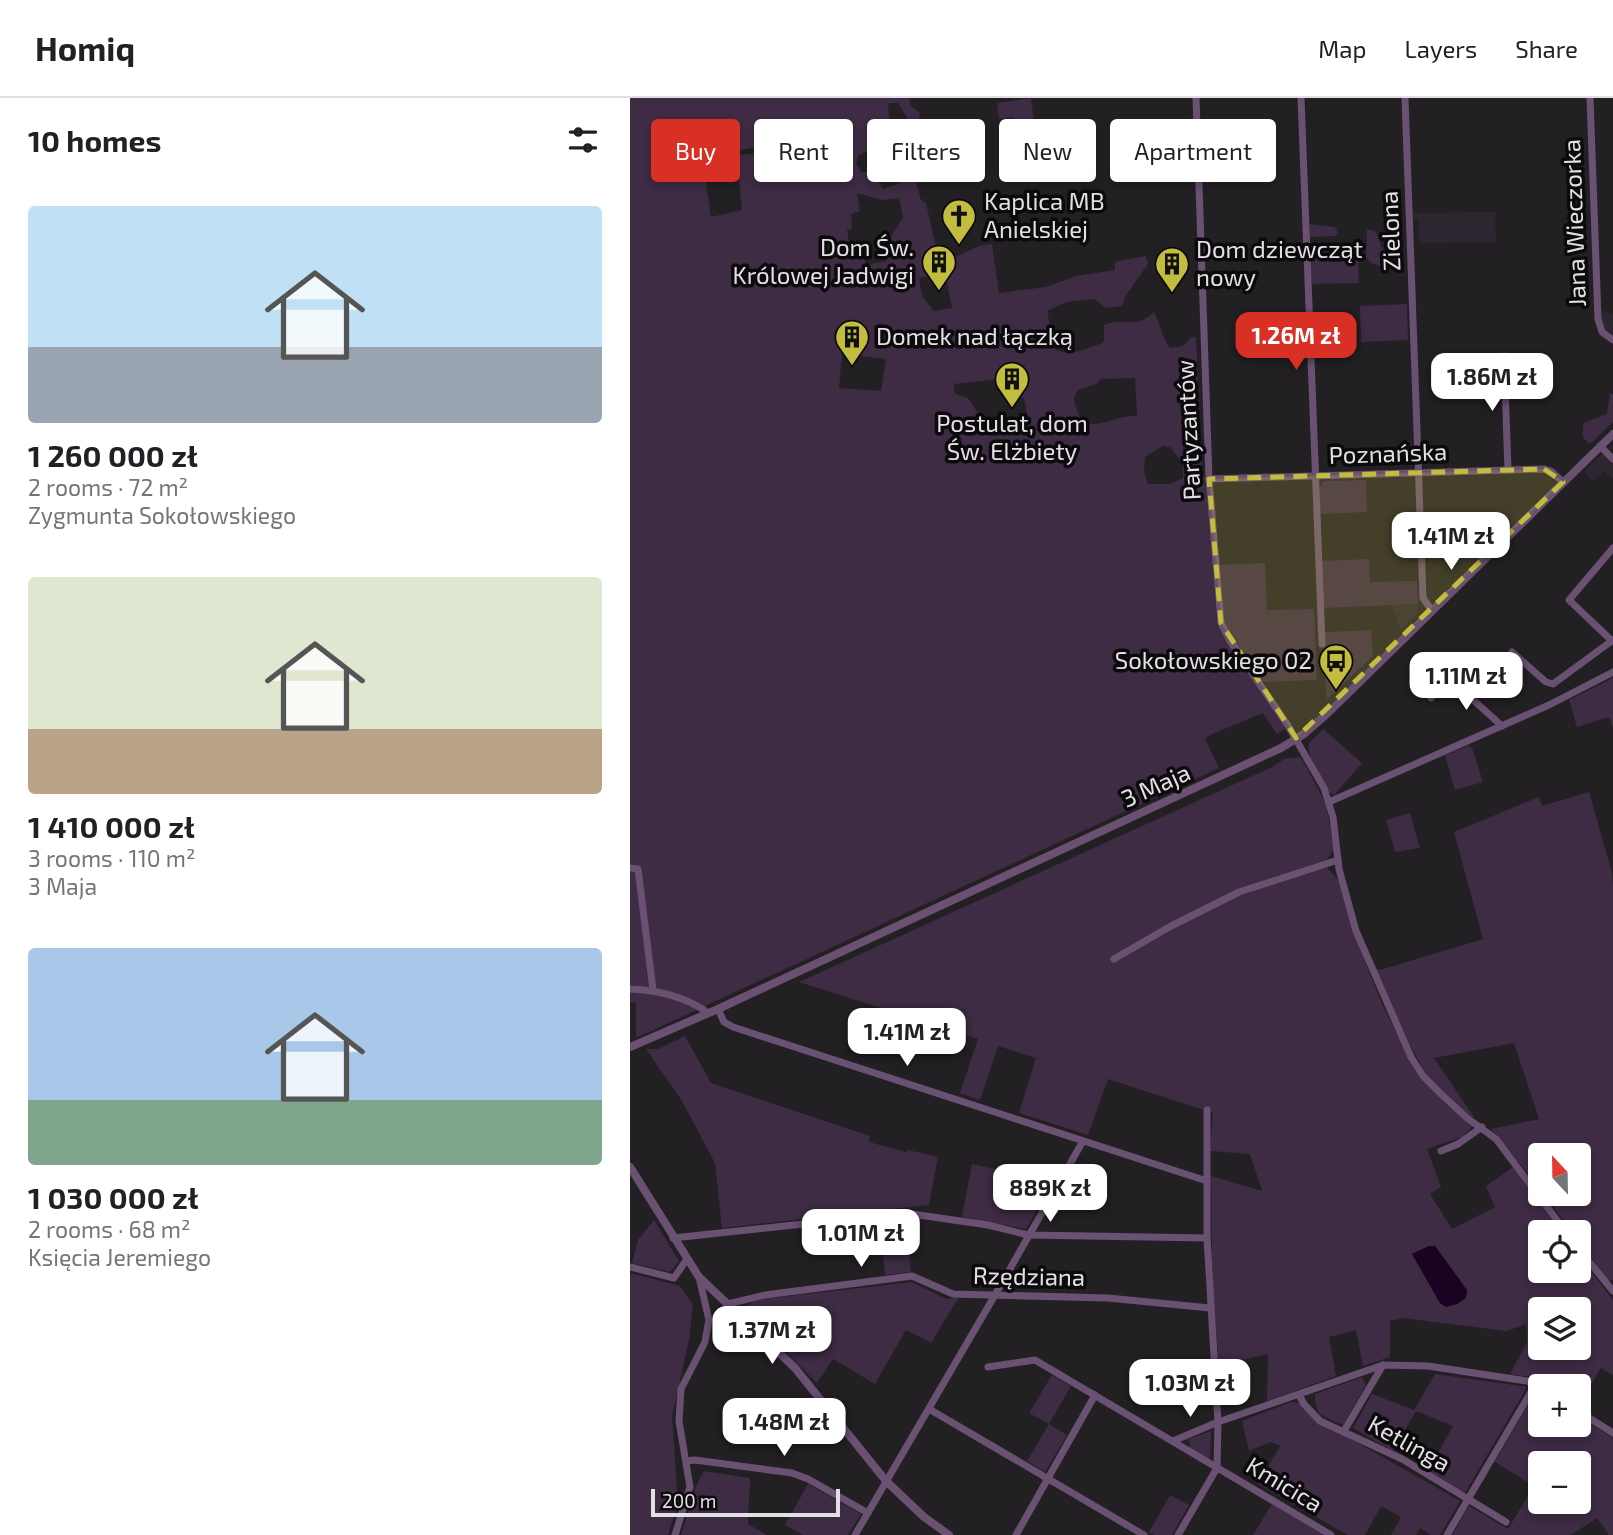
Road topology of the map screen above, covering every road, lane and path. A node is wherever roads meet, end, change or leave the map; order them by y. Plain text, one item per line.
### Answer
1 (1196, 98) edge
2 (1301, 98) edge
3 (1405, 98) edge
4 (1590, 98) edge
5 (1613, 340) edge
6 (1504, 356) dead end
7 (1613, 433) edge
8 (1600, 446) junction
9 (1613, 459) edge
10 (1508, 470) junction
11 (1420, 473) junction
12 (1314, 476) junction
13 (1209, 479) junction
14 (1563, 482) junction
15 (1613, 548) edge
16 (1432, 611) junction
17 (1612, 640) edge
18 (1322, 644) dead end
19 (1512, 652) dead end
20 (1613, 672) edge
21 (1431, 698) dead end
22 (1502, 726) junction
23 (1296, 738) junction
24 (1329, 802) junction
25 (1338, 860) junction
26 (630, 868) edge
27 (1114, 959) dead end
28 (630, 989) edge
29 (653, 990) junction
30 (718, 1009) junction
31 (704, 1010) dead end
32 (630, 1047) edge
33 (1207, 1110) dead end
34 (1482, 1127) junction
35 (1083, 1140) junction
36 (1441, 1151) dead end
37 (630, 1167) edge
38 (1207, 1181) junction
39 (1557, 1220) edge
40 (1028, 1235) junction
41 (673, 1238) junction
42 (1207, 1238) junction
43 (687, 1259) junction
44 (1591, 1264) edge
45 (630, 1267) edge
46 (699, 1277) junction
47 (1613, 1291) edge
48 (995, 1295) junction
49 (728, 1304) junction
50 (1210, 1308) junction
51 (1383, 1365) junction
52 (988, 1367) dead end
53 (1528, 1384) edge
54 (1095, 1395) junction
55 (1299, 1395) junction
56 (1528, 1402) edge
57 (929, 1409) junction
58 (1591, 1419) edge
59 (1218, 1422) junction
60 (1345, 1431) junction
61 (1613, 1433) edge
62 (1173, 1441) junction
63 (686, 1461) junction
64 (1217, 1468) junction
65 (1048, 1480) junction
66 (886, 1481) junction
67 (1468, 1499) junction
68 (868, 1513) junction
69 (1506, 1522) dead end
70 (675, 1535) edge
71 (855, 1535) edge
72 (949, 1535) edge
73 (1016, 1535) edge
74 (1144, 1535) edge
75 (1178, 1535) edge
76 (1331, 1535) edge
77 (1447, 1535) edge

1 - 13 street, Partyzantów
2 - 12 street
3 - 11 street, Zielona
4 - 5 street, Jana Wieczorka
6 - 10 street
7 - 8 street, 3 Maja
8 - 9 street
8 - 14 street, 3 Maja
10 - 11 street, Poznańska
10 - 14 street, Poznańska
11 - 12 street, Poznańska
11 - 16 street, Zielona
12 - 13 street, Poznańska
12 - 18 street
13 - 23 street, Partyzantów
14 - 16 street, 3 Maja
15 - 17 street
16 - 23 street, 3 Maja
17 - 19 street
20 - 22 street
21 - 22 street
22 - 24 street
23 - 24 street, Partyzantów
23 - 30 street, 3 Maja
24 - 25 street, Partyzantów
25 - 27 street
25 - 34 street, Partyzantów
26 - 29 street
28 - 29 street
29 - 31 street
30 - 32 street, 3 Maja
30 - 35 street
33 - 38 street
34 - 36 street
34 - 39 street, Partyzantów
35 - 38 street
35 - 40 street
37 - 41 street
38 - 42 street
40 - 41 street
40 - 42 street
40 - 48 street
41 - 43 street
42 - 50 street
43 - 45 street
43 - 46 street
44 - 47 street
46 - 49 street
46 - 63 street
48 - 49 street, Rzędziana
48 - 50 street, Rzędziana
48 - 57 street
49 - 66 street
50 - 59 street
51 - 53 street
51 - 55 street
51 - 60 street
52 - 54 street, Kmicica
54 - 62 street, Kmicica
54 - 65 street
55 - 59 street
55 - 60 street, Ketlinga
56 - 67 street
57 - 65 street
57 - 66 street
58 - 61 street
59 - 62 street
59 - 64 street
60 - 67 street, Ketlinga
62 - 64 street, Kmicica
63 - 68 street
63 - 70 street
64 - 75 street
64 - 76 street, Kmicica
65 - 73 street
65 - 74 street
66 - 68 street
66 - 72 street
67 - 69 street, Ketlinga
67 - 77 street
68 - 71 street

